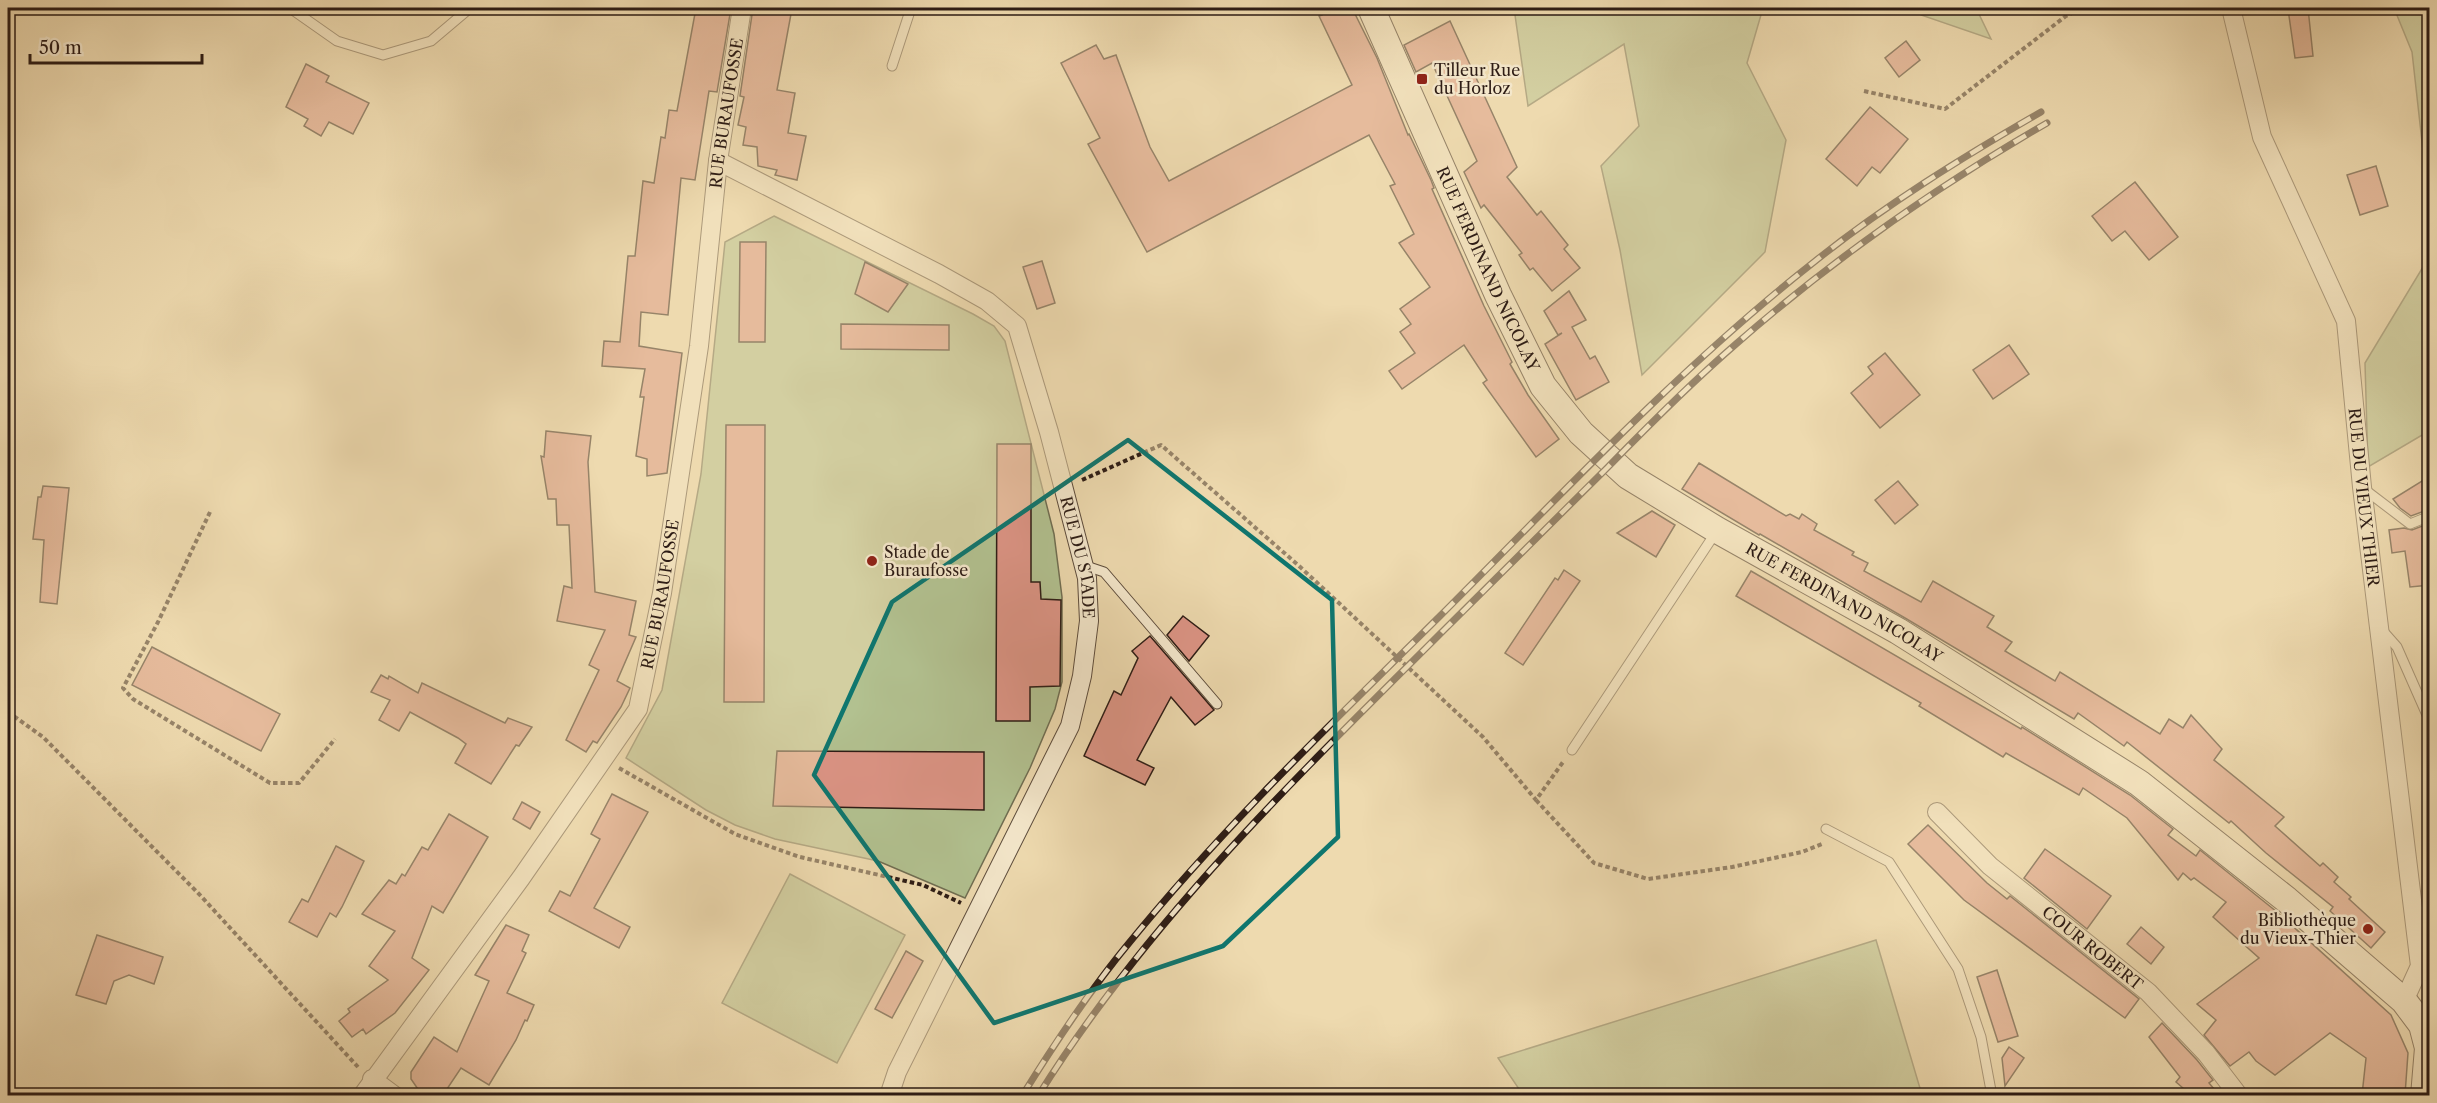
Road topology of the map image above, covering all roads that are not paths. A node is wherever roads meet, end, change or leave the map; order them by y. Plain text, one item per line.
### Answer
1 (290, 8) edge
2 (470, 8) edge
3 (742, 8) edge
4 (911, 8) edge
5 (1371, 8) edge
6 (2231, 8) edge
7 (892, 66) dead end
8 (718, 161) junction
9 (2362, 487) junction
10 (2430, 516) edge
11 (1717, 530) junction
12 (1083, 565) junction
13 (2379, 625) junction
14 (1217, 704) dead end
15 (2430, 716) edge
16 (1572, 750) road end
17 (1937, 812) dead end
18 (1826, 829) dead end
19 (2404, 1001) junction
20 (2429, 1048) edge
21 (372, 1079) junction
22 (362, 1095) edge
23 (394, 1095) edge
24 (889, 1095) edge
25 (1992, 1095) edge
26 (2239, 1095) edge
27 (2424, 1095) edge

1 - 2 lane
3 - 8 street, RUE BURAUFOSSE
4 - 7 lane
5 - 11 street, RUE FERDINAND NICOLAY
6 - 9 street, RUE DU VIEUX THIER
8 - 12 street, RUE DU STADE
8 - 21 street, RUE BURAUFOSSE
9 - 10 lane
9 - 13 street, RUE DU VIEUX THIER
11 - 16 lane
11 - 19 street, RUE FERDINAND NICOLAY
12 - 14 lane
12 - 24 street, RUE DU STADE
13 - 15 lane
13 - 19 street, RUE DU VIEUX THIER
17 - 26 street, COUR ROBERT
18 - 25 lane
19 - 20 street, RUE FERDINAND NICOLAY
20 - 27 street, RUE FERDINAND NICOLAY
21 - 22 street, RUE BURAUFOSSE
21 - 23 street

